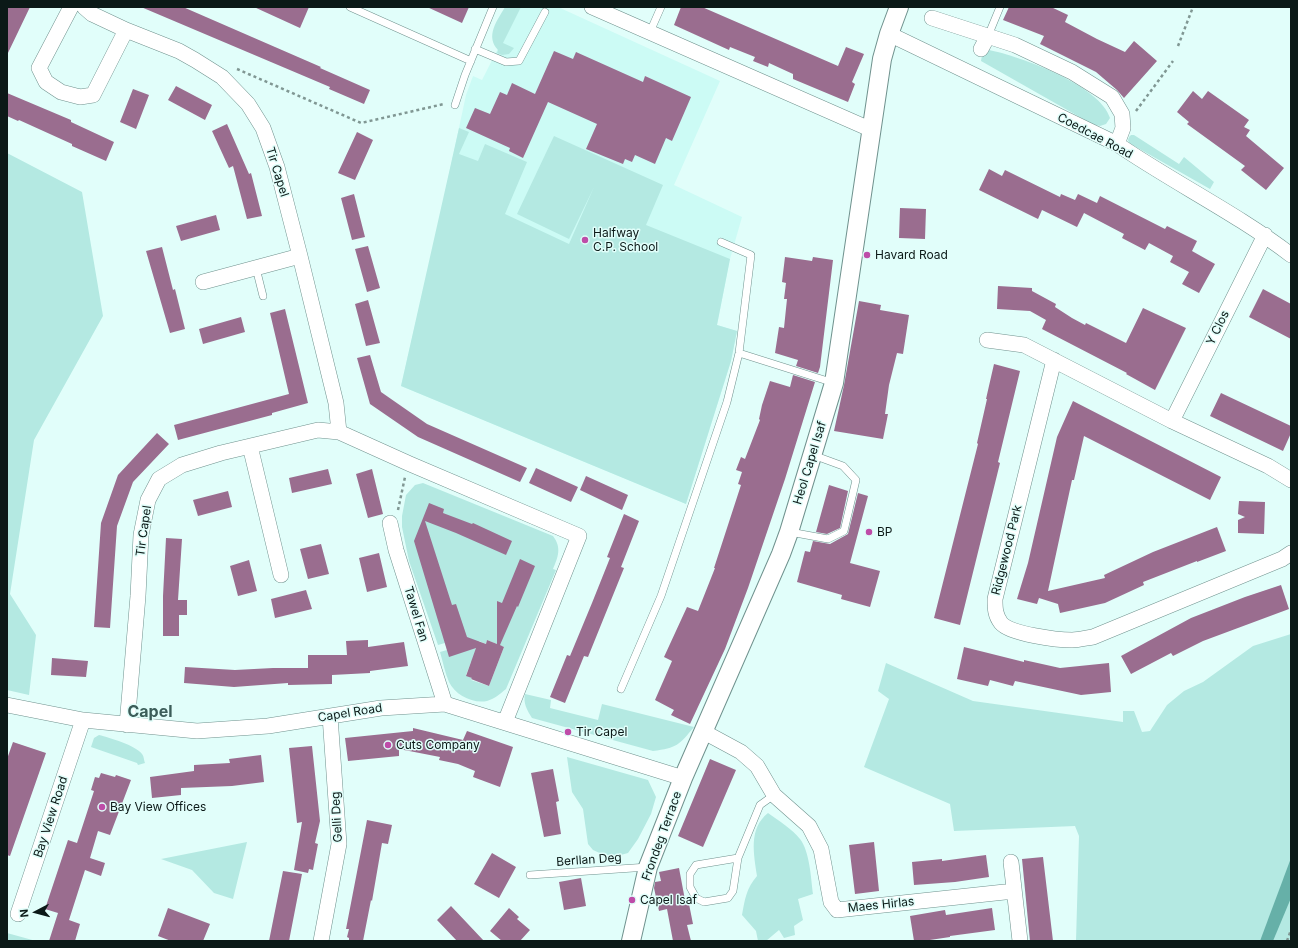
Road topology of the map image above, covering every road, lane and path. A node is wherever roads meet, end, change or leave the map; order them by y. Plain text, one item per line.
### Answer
1 (71, 7) edge
2 (84, 7) edge
3 (350, 7) edge
4 (493, 7) edge
5 (592, 7) edge
6 (661, 7) edge
7 (899, 7) edge
8 (1000, 7) edge
9 (1193, 7) edge
10 (545, 12) dead end
11 (932, 18) dead end
12 (126, 30) junction
13 (650, 32) junction
14 (889, 34) junction
15 (984, 43) junction
16 (1178, 46) dead end
17 (475, 49) junction
18 (471, 61) junction
19 (1173, 61) dead end
20 (232, 66) dead end
21 (447, 104) dead end
22 (455, 104) dead end
23 (1123, 128) junction
24 (872, 130) junction
25 (1117, 144) junction
26 (1265, 235) junction
27 (721, 242) dead end
28 (1291, 255) edge
29 (300, 256) junction
30 (256, 268) junction
31 (203, 282) dead end
32 (264, 296) dead end
33 (987, 340) dead end
34 (739, 353) junction
35 (1054, 360) junction
36 (834, 383) junction
37 (1172, 421) junction
38 (339, 432) junction
39 (250, 446) junction
40 (813, 455) junction
41 (410, 464) junction
42 (1291, 480) edge
43 (394, 518) joint
44 (789, 532) junction
45 (1291, 552) edge
46 (281, 574) dead end
47 (621, 689) dead end
48 (445, 704) junction
49 (7, 705) edge
50 (330, 716) junction
51 (83, 720) junction
52 (505, 722) junction
53 (127, 725) junction
54 (704, 732) junction
55 (683, 778) junction
56 (774, 795) junction
57 (738, 858) junction
58 (1011, 862) dead end
59 (648, 867) junction
60 (530, 875) dead end
61 (1014, 892) junction
62 (18, 914) dead end
63 (1291, 930) edge
64 (321, 941) edge
65 (630, 941) edge
66 (1020, 941) edge
67 (1287, 941) edge

1 - 12 street
2 - 12 street, Tir Capel
3 - 18 lane
4 - 17 lane
5 - 13 street
6 - 13 lane
7 - 14 street, Heol Capel Isaf
8 - 15 lane
9 - 16 path
10 - 17 lane
11 - 15 street
12 - 29 street, Tir Capel
13 - 24 street
14 - 24 street, Heol Capel Isaf
14 - 25 street, Coedcae Road
15 - 23 street
17 - 18 lane
18 - 22 lane
19 - 23 path
20 - 21 path
23 - 25 street
24 - 36 street, Heol Capel Isaf
25 - 26 street, Coedcae Road
26 - 28 street, Coedcae Road
26 - 37 street, Y Clos
27 - 34 lane
29 - 30 street
29 - 38 street, Tir Capel
30 - 31 street
30 - 32 lane
33 - 35 street
34 - 36 lane
34 - 47 lane
35 - 37 street
35 - 45 street, Ridgewood Park
36 - 40 street, Heol Capel Isaf
37 - 42 street
38 - 39 street, Tir Capel
38 - 41 street, Tir Capel
39 - 46 street
39 - 53 street, Tir Capel
40 - 44 street, Heol Capel Isaf
40 - 44 lane
41 - 43 path
41 - 52 street, Tir Capel
43 - 48 street, Tawel Fan
44 - 54 street, Heol Capel Isaf
48 - 50 street, Capel Road
48 - 52 street, Capel Road
49 - 51 street, Capel Road
50 - 53 street, Capel Road
50 - 64 street, Gelli Deg
51 - 53 street, Capel Road
51 - 62 street, Bay View Road
52 - 55 street, Capel Road
54 - 55 street, Heol Capel Isaf
54 - 56 street, Maes Hirlas
55 - 59 street, Frondeg Terrace
56 - 57 lane
56 - 61 street, Maes Hirlas
57 - 57 lane
58 - 61 street
59 - 60 lane, Berllan Deg
59 - 65 street, Frondeg Terrace
61 - 66 street
63 - 67 path

